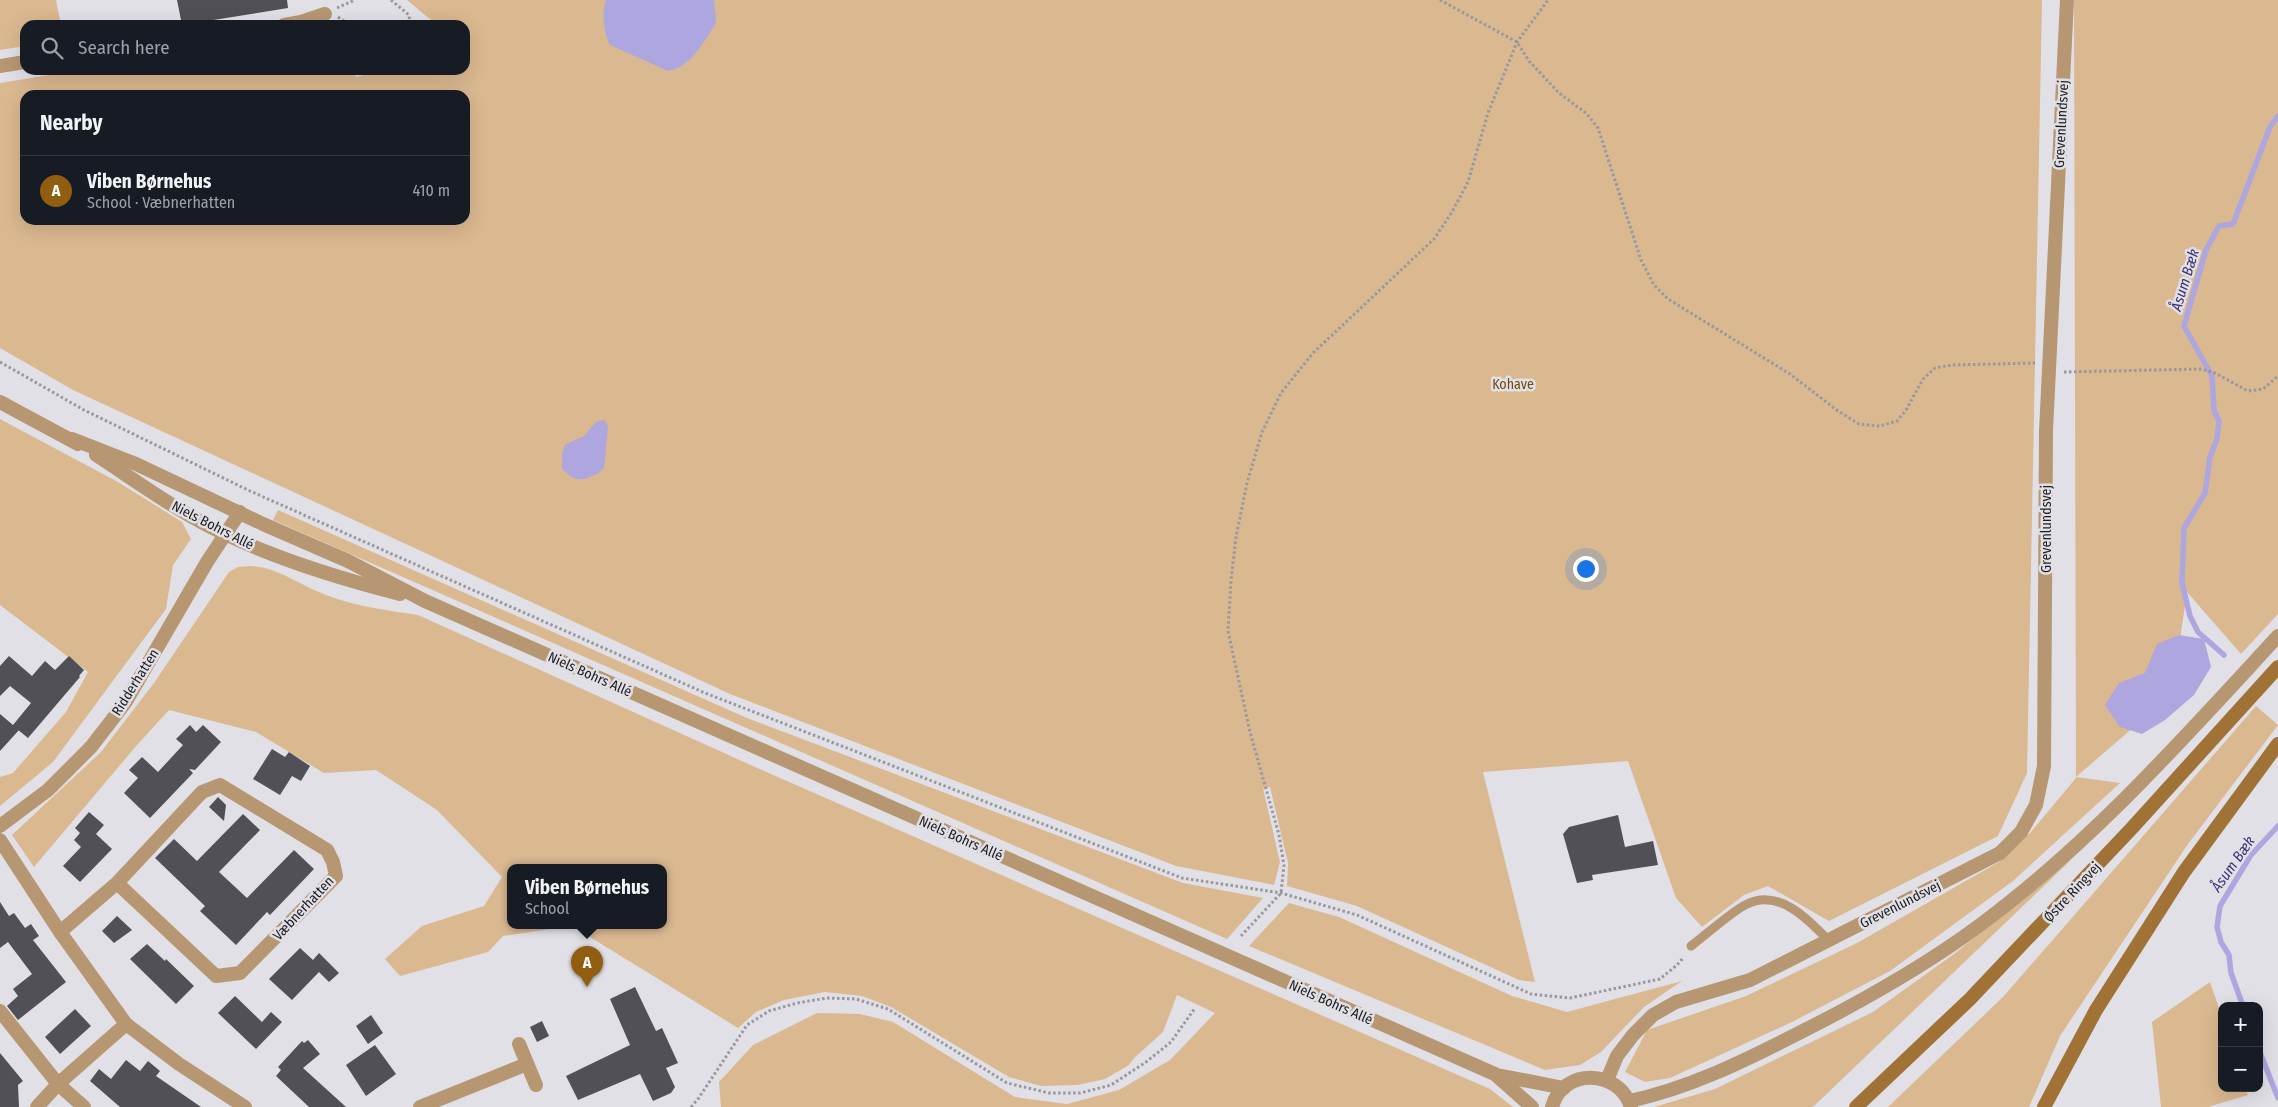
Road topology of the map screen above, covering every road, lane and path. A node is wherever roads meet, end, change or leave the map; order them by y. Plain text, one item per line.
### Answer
1 (391, 0) edge
2 (1440, 0) edge
3 (1548, 0) edge
4 (2067, 0) edge
5 (325, 14) dead end
6 (307, 20) edge
7 (410, 20) edge
8 (1517, 42) junction
9 (20, 63) edge
10 (0, 66) edge
11 (0, 362) edge
12 (2050, 367) junction
13 (2278, 376) edge
14 (0, 402) edge
15 (72, 439) junction
16 (240, 512) junction
17 (225, 534) junction
18 (425, 601) junction
19 (2278, 636) edge
20 (2278, 667) edge
21 (2278, 744) edge
22 (0, 826) edge
23 (0, 840) edge
24 (116, 883) junction
25 (1281, 893) junction
26 (60, 932) junction
27 (1241, 936) dead end
28 (1829, 941) junction
29 (1691, 946) joint
30 (1195, 1008) dead end
31 (0, 1011) edge
32 (126, 1024) junction
33 (519, 1044) dead end
34 (527, 1064) junction
35 (1497, 1075) junction
36 (1607, 1080) junction
37 (58, 1084) junction
38 (536, 1085) dead end
39 (1564, 1088) junction
40 (1630, 1104) edge
41 (37, 1107) edge
42 (84, 1107) edge
43 (245, 1107) edge
44 (420, 1107) edge
45 (690, 1107) edge
46 (1532, 1107) edge
47 (1552, 1107) edge
48 (1856, 1107) edge
49 (2044, 1107) edge

1 - 7 path
2 - 8 path
3 - 8 path
4 - 12 street, Grevenlundsvej
5 - 6 street
8 - 12 path
8 - 25 path
9 - 10 street
11 - 25 path
12 - 13 path
12 - 28 street, Grevenlundsvej
14 - 15 street, Niels Bohrs Allé
15 - 16 street, Niels Bohrs Allé
15 - 17 street, Niels Bohrs Allé
16 - 17 street, Ridderhatten
16 - 18 street, Niels Bohrs Allé
17 - 18 street, Niels Bohrs Allé
17 - 22 street, Ridderhatten
18 - 35 street, Niels Bohrs Allé
19 - 40 street
20 - 48 main road, Østre Ringvej
21 - 49 main road
23 - 26 street
24 - 24 street, Væbnerhatten
24 - 26 street, Væbnerhatten
25 - 27 path
25 - 29 path
26 - 32 street
28 - 29 lane
28 - 36 street, Grevenlundsvej
30 - 45 path
31 - 37 street
32 - 37 street
32 - 43 street
33 - 34 street
34 - 38 street
34 - 44 street
35 - 39 street, Niels Bohrs Allé
35 - 46 street, Niels Bohrs Allé
36 - 39 street
36 - 40 street
37 - 41 street
37 - 42 street
39 - 47 street

